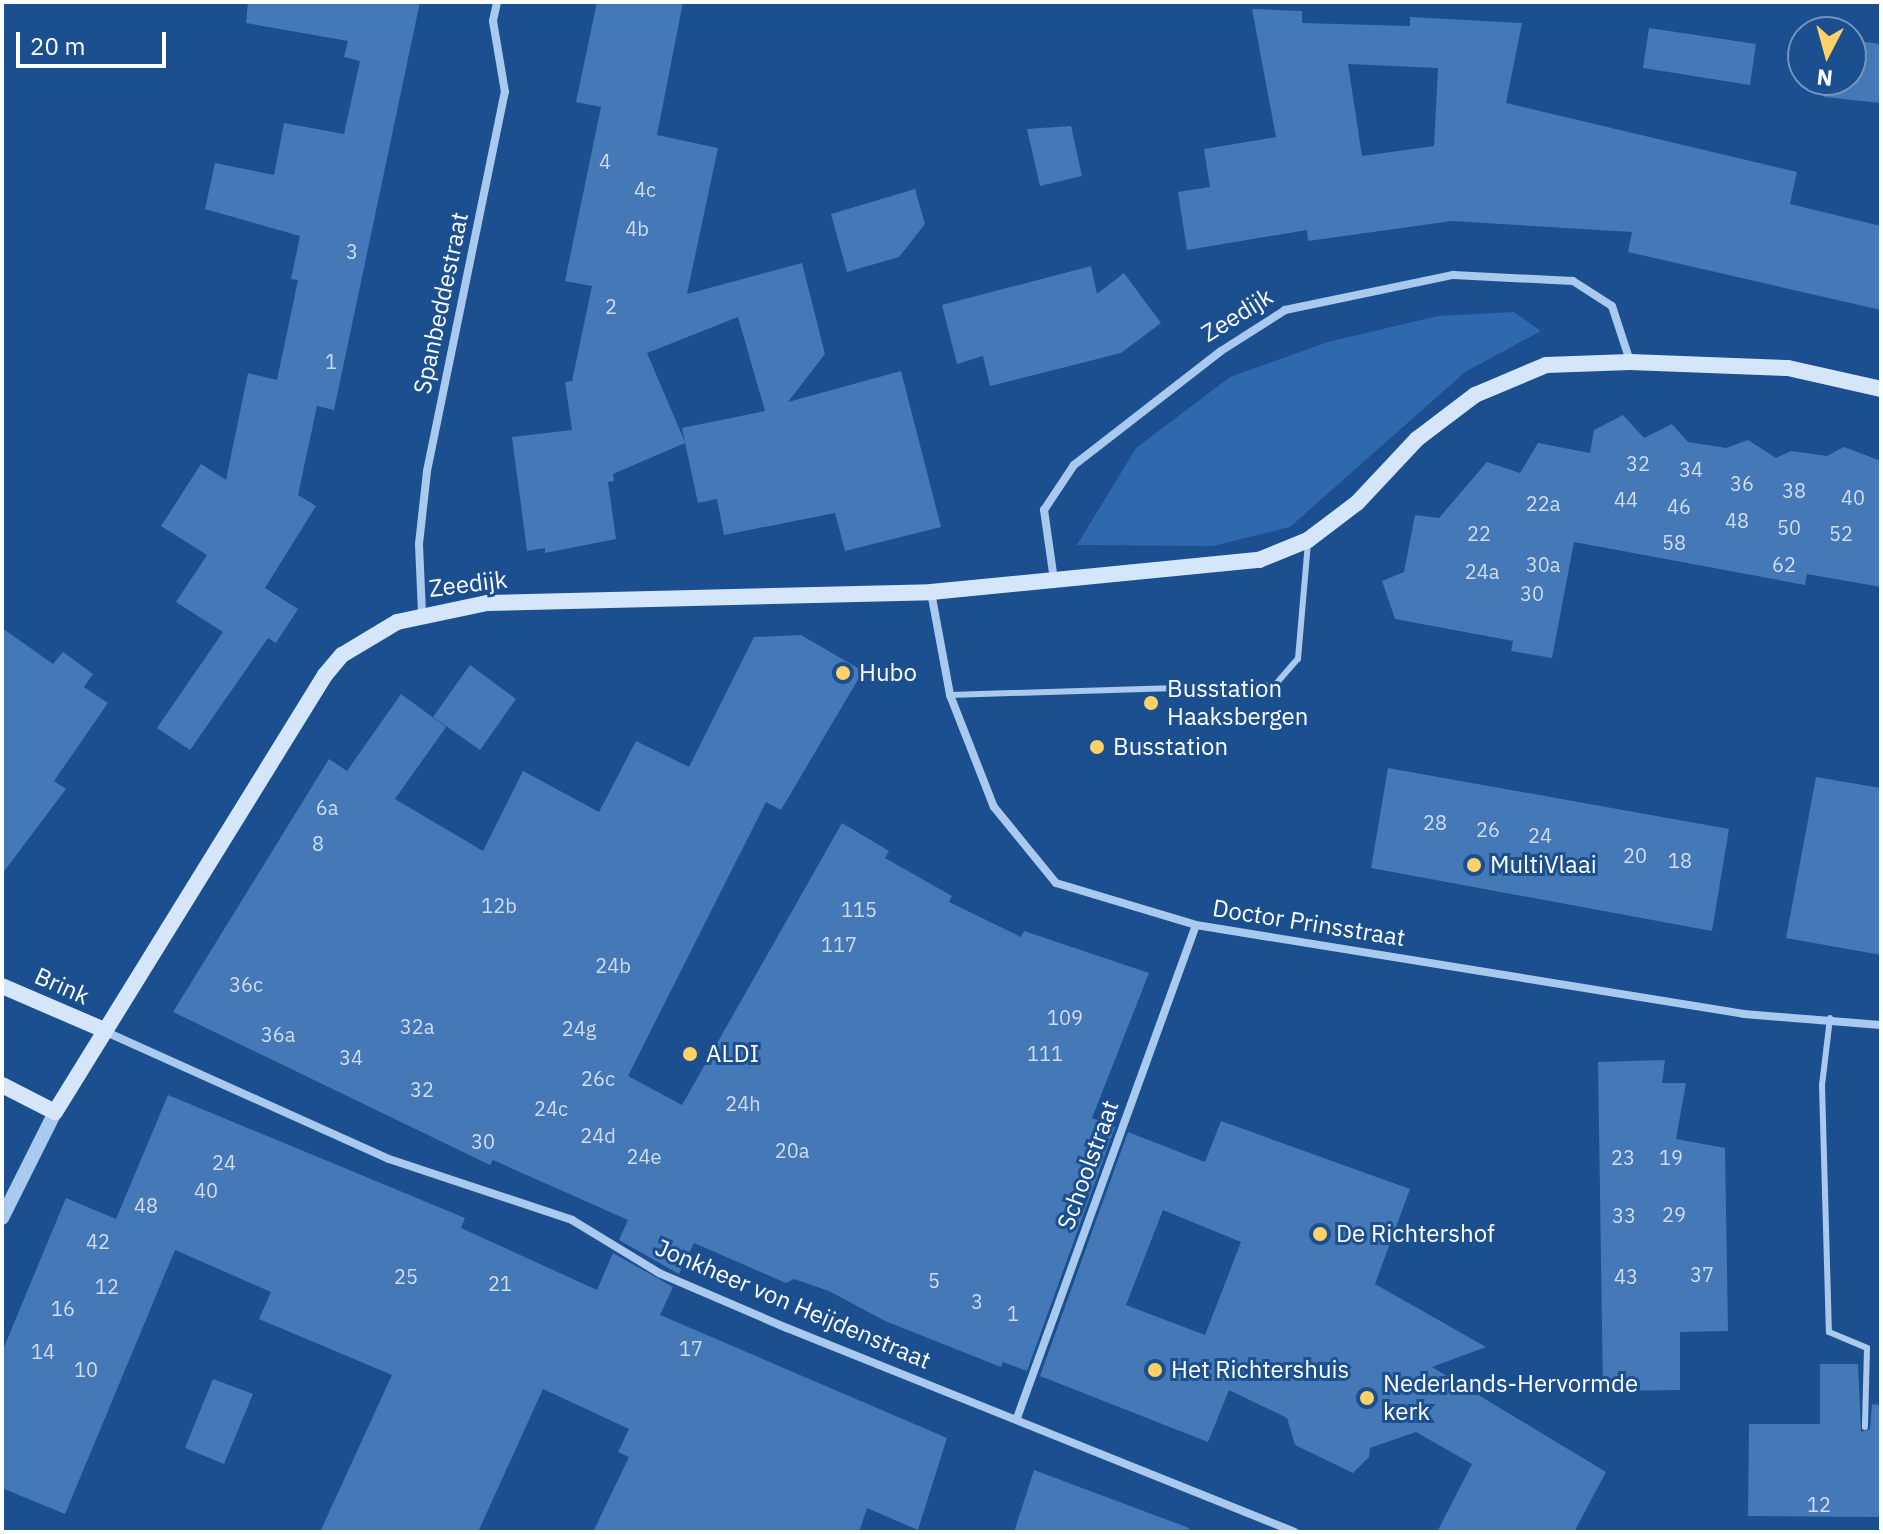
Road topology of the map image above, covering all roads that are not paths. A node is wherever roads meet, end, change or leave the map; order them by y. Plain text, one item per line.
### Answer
1 (497, 2) edge
2 (1630, 362) junction
3 (1881, 389) edge
4 (1308, 540) junction
5 (1054, 581) junction
6 (931, 592) junction
7 (422, 613) junction
8 (950, 695) junction
9 (1196, 925) junction
10 (2, 986) edge
11 (1830, 1018) junction
12 (1881, 1025) edge
13 (104, 1030) junction
14 (2, 1085) edge
15 (55, 1112) junction
16 (2, 1218) edge
17 (1017, 1418) junction
18 (1865, 1427) dead end
19 (1295, 1532) edge

1 - 7 street, Spanbeddestraat
2 - 3 main road, Zeedijk
2 - 4 main road, Zeedijk
2 - 5 street, Zeedijk
4 - 5 main road, Zeedijk
4 - 8 lane
5 - 6 main road, Zeedijk
6 - 7 main road, Zeedijk
6 - 8 street, Doctor Prinsstraat
7 - 13 main road, Zeedijk
8 - 9 street, Doctor Prinsstraat
9 - 11 street, Doctor Prinsstraat
9 - 17 street, Schoolstraat
10 - 13 main road, Brink
11 - 12 street, Doctor Prinsstraat
11 - 18 lane
13 - 15 main road, Zeedijk
13 - 17 street, Jonkheer von Heijdenstraat
14 - 15 main road
15 - 16 street
17 - 19 street, Jonkheer von Heijdenstraat

